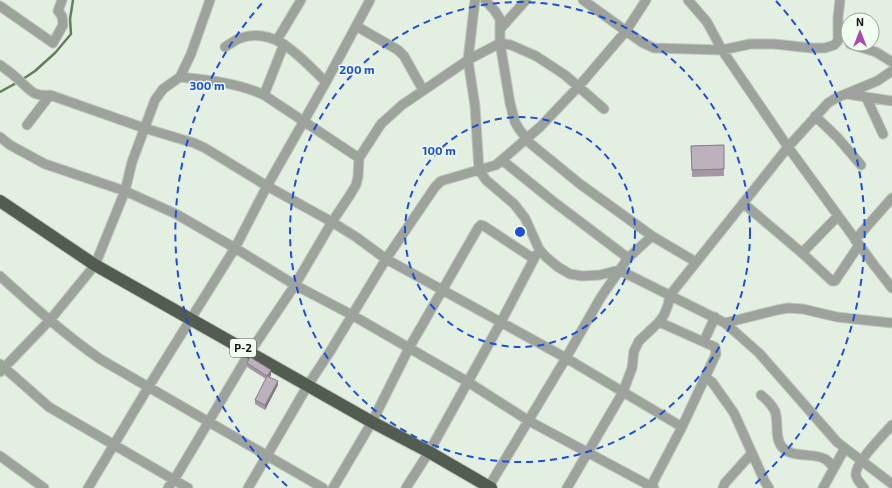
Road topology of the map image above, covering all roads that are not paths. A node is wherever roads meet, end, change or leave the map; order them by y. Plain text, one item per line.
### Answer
1 (62, 0) edge
2 (210, 0) edge
3 (301, 0) edge
4 (370, 0) edge
5 (475, 0) edge
6 (485, 0) edge
7 (526, 0) edge
8 (583, 0) edge
9 (646, 0) edge
10 (688, 0) edge
11 (840, 0) edge
12 (0, 6) edge
13 (356, 26) junction
14 (501, 28) junction
15 (626, 31) junction
16 (838, 40) joint
17 (281, 42) junction
18 (500, 44) junction
19 (224, 47) dead end
20 (722, 50) junction
21 (876, 52) edge
22 (468, 60) junction
23 (892, 62) edge
24 (0, 65) edge
25 (892, 71) edge
26 (180, 77) junction
27 (326, 82) junction
28 (579, 86) junction
29 (423, 90) junction
30 (847, 94) junction
31 (50, 95) junction
32 (264, 95) junction
33 (866, 97) junction
34 (892, 101) edge
35 (604, 109) dead end
36 (815, 116) junction
37 (303, 121) junction
38 (28, 125) dead end
39 (144, 128) junction
40 (883, 134) dead end
41 (0, 137) edge
42 (527, 139) junction
43 (788, 147) junction
44 (359, 158) junction
45 (502, 160) junction
46 (861, 165) dead end
47 (479, 170) junction
48 (267, 186) junction
49 (125, 191) junction
50 (892, 198) edge
51 (0, 201) edge
52 (743, 203) junction
53 (838, 216) junction
54 (332, 222) junction
55 (652, 236) junction
56 (857, 242) junction
57 (235, 248) junction
58 (540, 249) junction
59 (802, 253) junction
60 (386, 258) junction
61 (628, 258) junction
62 (534, 259) junction
63 (696, 262) junction
64 (95, 265) junction
65 (619, 270) junction
66 (0, 276) edge
67 (295, 285) junction
68 (892, 288) edge
69 (442, 289) junction
70 (670, 295) junction
71 (352, 315) junction
72 (715, 318) junction
73 (191, 319) junction
74 (50, 320) junction
75 (501, 322) junction
76 (659, 322) junction
77 (725, 323) junction
78 (892, 323) edge
79 (704, 341) junction
80 (409, 348) junction
81 (250, 352) junction
82 (566, 358) junction
83 (1, 368) edge
84 (706, 378) junction
85 (468, 382) junction
86 (308, 385) junction
87 (149, 386) junction
88 (623, 392) junction
89 (761, 395) dead end
90 (208, 421) junction
91 (529, 421) junction
92 (372, 422) junction
93 (892, 425) edge
94 (682, 427) junction
95 (114, 444) junction
96 (845, 448) junction
97 (429, 452) junction
98 (587, 452) junction
99 (752, 453) junction
100 (267, 455) junction
101 (0, 456) edge
102 (861, 461) junction
103 (834, 468) junction
104 (174, 480) junction
105 (892, 484) edge
106 (652, 487) edge
107 (44, 488) edge
108 (88, 488) edge
109 (168, 488) edge
110 (188, 488) edge
111 (248, 488) edge
112 (323, 488) edge
113 (333, 488) edge
114 (406, 488) edge
115 (489, 488) edge
116 (567, 488) edge
117 (723, 488) edge
118 (769, 488) edge
119 (822, 488) edge
120 (864, 488) edge

1 - 12 street
2 - 26 street
3 - 17 street
4 - 13 street
5 - 22 street
6 - 14 street
7 - 14 street
8 - 15 street
9 - 15 street
10 - 20 street
11 - 16 street
13 - 27 street
13 - 29 street
14 - 18 street
15 - 20 street
15 - 28 street
16 - 20 street
17 - 19 street
17 - 27 street
17 - 32 street
18 - 22 street
18 - 28 street
18 - 42 street
20 - 43 street
21 - 23 street
22 - 29 street
22 - 47 street
24 - 31 street
25 - 30 street
26 - 32 street
26 - 39 street
27 - 37 street
28 - 35 street
28 - 42 street
29 - 44 street
30 - 33 street
30 - 36 street
31 - 38 street
31 - 39 street
32 - 37 street
33 - 34 street
33 - 40 street
36 - 43 street
36 - 46 street
37 - 44 street
37 - 48 street
39 - 48 street
39 - 49 street
41 - 49 street
42 - 45 street
42 - 55 street
43 - 52 street
43 - 53 street
44 - 54 street
45 - 47 street
45 - 61 street
47 - 58 street
47 - 60 street
48 - 54 street
48 - 57 street
49 - 57 street
49 - 64 street
50 - 56 street
51 - 64 highway, P-2
52 - 59 street
52 - 63 street
53 - 56 street
53 - 59 street
54 - 60 street
54 - 67 street
55 - 61 street
55 - 63 street
56 - 59 street
56 - 68 street
57 - 67 street
57 - 73 street
58 - 62 street
58 - 65 street
60 - 69 street
60 - 71 street
61 - 65 street
62 - 69 street
62 - 75 street
63 - 70 street
64 - 73 highway, P-2
64 - 74 street
65 - 70 street
65 - 82 street
66 - 74 street
67 - 71 street
67 - 81 street
69 - 75 street
69 - 80 street
70 - 72 street
70 - 76 street
71 - 80 street
71 - 86 street
72 - 77 street
72 - 79 street
73 - 81 highway, P-2
73 - 87 street
74 - 83 street
74 - 87 street
75 - 82 street
75 - 85 street
76 - 79 street
76 - 88 street
77 - 78 street
77 - 96 street
79 - 84 street
80 - 85 street
80 - 92 street
81 - 86 highway, P-2
81 - 90 street
82 - 88 street
82 - 91 street
83 - 95 street
84 - 94 street
84 - 99 street
85 - 91 street
85 - 97 street
86 - 92 highway, P-2
86 - 100 street
87 - 90 street
87 - 95 street
88 - 94 street
88 - 98 street
89 - 103 street
90 - 100 street
90 - 104 street
91 - 98 street
91 - 115 street
92 - 97 highway, P-2
92 - 113 street
93 - 102 street
94 - 106 street
95 - 104 street
95 - 108 street
96 - 102 street
96 - 103 street
97 - 114 street
97 - 115 highway, P-2
98 - 106 street
98 - 116 street
99 - 117 street
99 - 118 street
100 - 111 street
100 - 112 street
101 - 107 street
102 - 105 street
102 - 120 street
103 - 119 street
104 - 109 street
104 - 110 street

